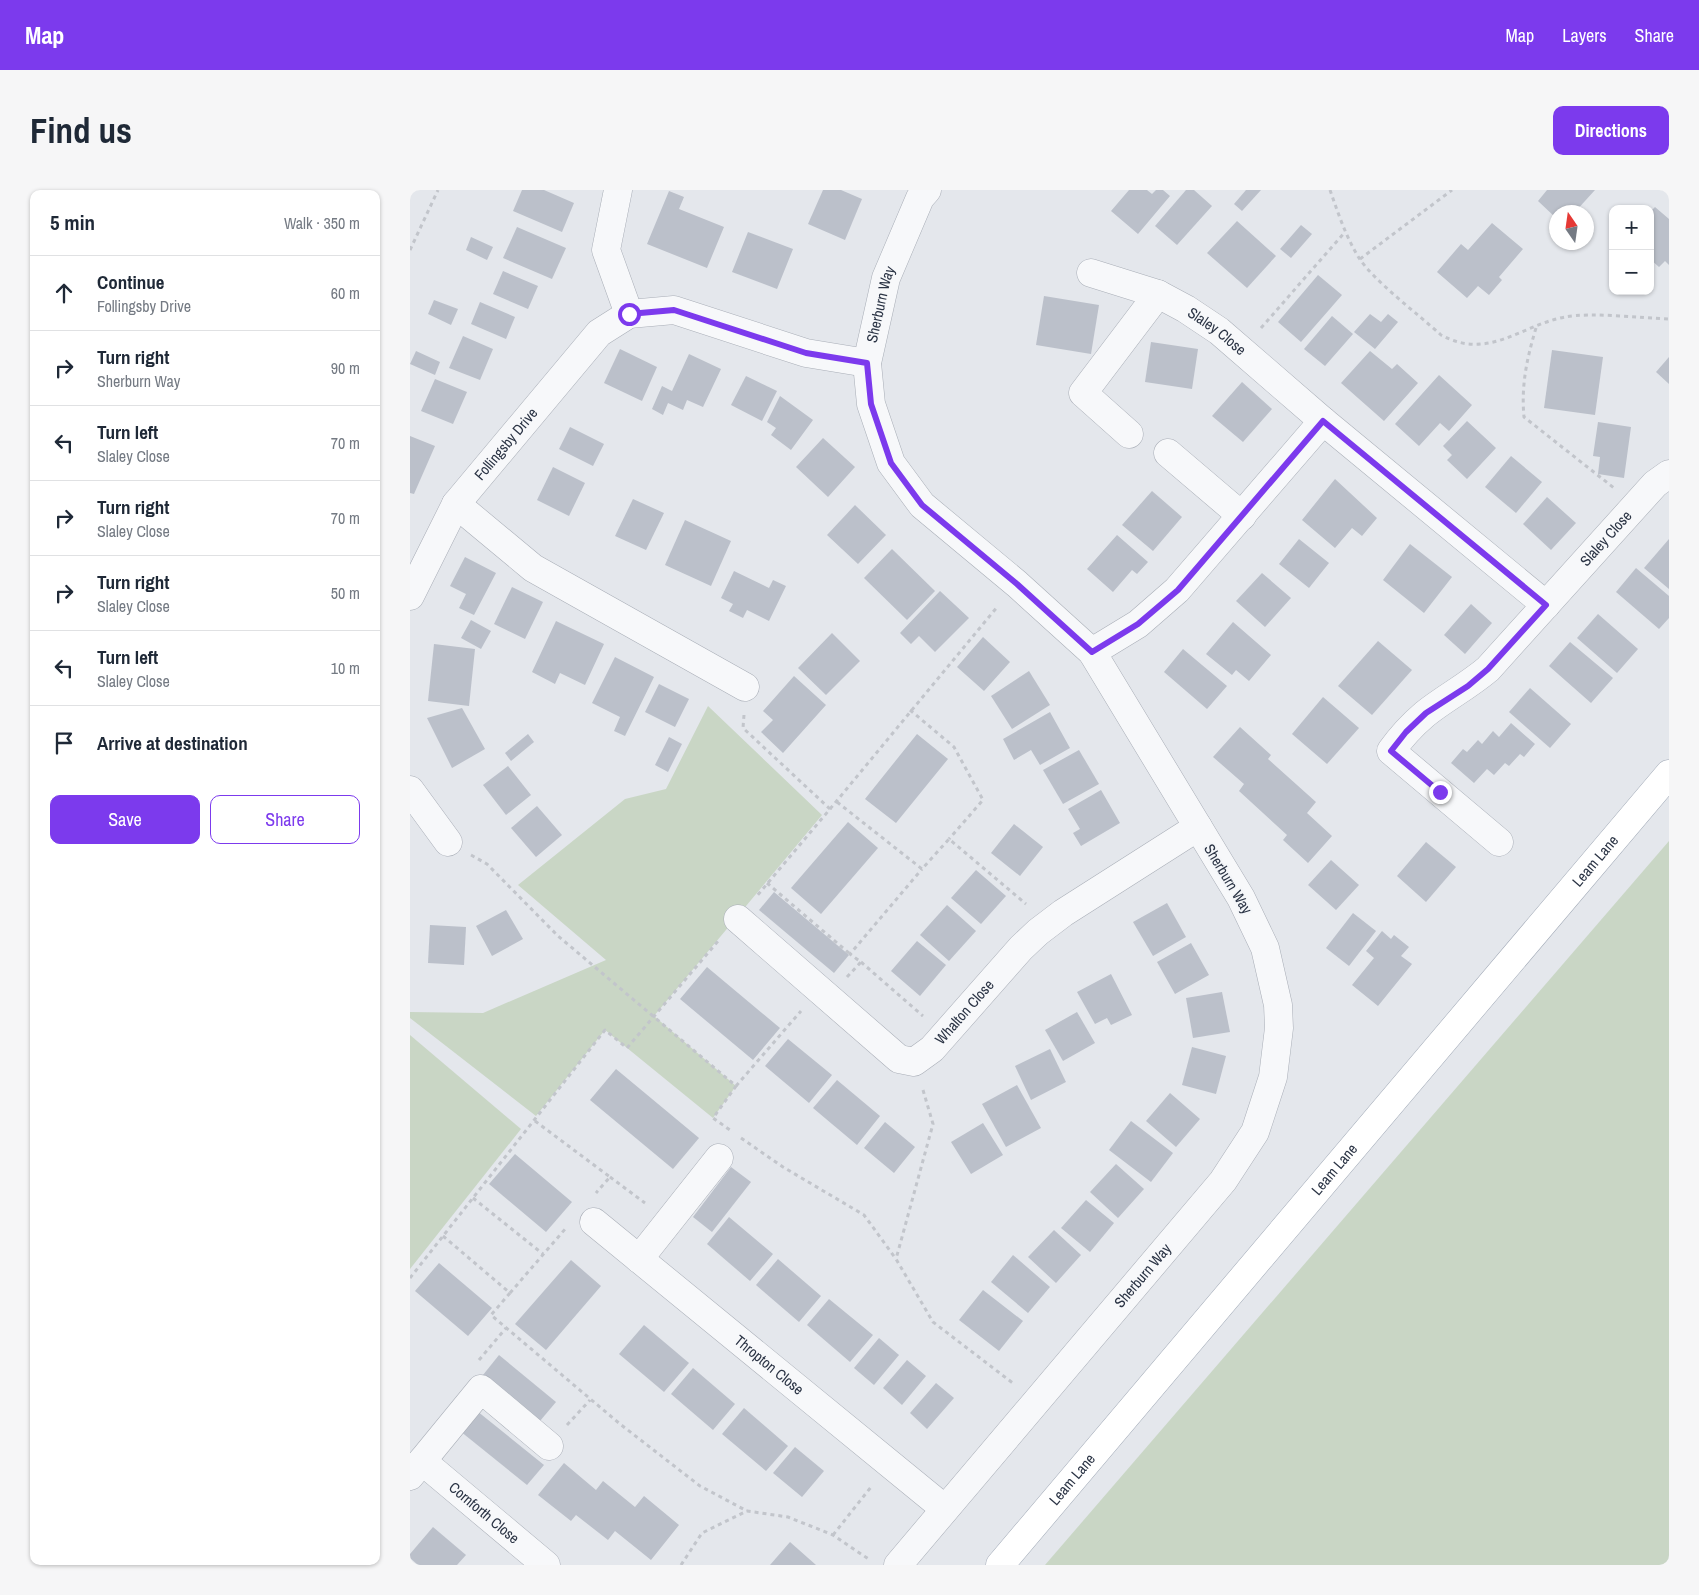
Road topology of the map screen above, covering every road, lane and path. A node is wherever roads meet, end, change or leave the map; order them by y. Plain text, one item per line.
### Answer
1 (438, 190) edge
2 (618, 190) edge
3 (926, 190) edge
4 (1330, 190) edge
5 (1452, 190) edge
6 (1345, 232) junction
7 (410, 250) edge
8 (1360, 259) junction
9 (1090, 273) dead end
10 (1158, 294) junction
11 (629, 314) junction
12 (1669, 319) edge
13 (1536, 327) junction
14 (1242, 350) junction
15 (867, 363) junction
16 (1323, 421) junction
17 (1129, 434) dead end
18 (1168, 453) dead end
19 (1669, 474) edge
20 (456, 504) junction
21 (1636, 505) junction
22 (1242, 516) junction
23 (1017, 584) junction
24 (410, 596) edge
25 (1546, 605) junction
26 (1092, 652) junction
27 (745, 687) joint
28 (910, 710) junction
29 (1669, 774) edge
30 (410, 790) edge
31 (837, 802) junction
32 (830, 809) junction
33 (1198, 827) junction
34 (950, 839) junction
35 (448, 842) joint
36 (1499, 842) dead end
37 (922, 869) junction
38 (767, 884) junction
39 (738, 919) junction
40 (1050, 924) junction
41 (850, 954) junction
42 (861, 962) junction
43 (824, 994) junction
44 (654, 1016) junction
45 (945, 1034) junction
46 (914, 1062) junction
47 (736, 1086) junction
48 (535, 1120) junction
49 (732, 1131) dead end
50 (738, 1135) dead end
51 (719, 1158) dead end
52 (610, 1177) junction
53 (473, 1198) junction
54 (585, 1215) junction
55 (669, 1221) junction
56 (443, 1236) junction
57 (544, 1254) junction
58 (639, 1259) junction
59 (896, 1259) junction
60 (410, 1278) edge
61 (510, 1293) junction
62 (1037, 1401) junction
63 (548, 1446) dead end
64 (890, 1464) junction
65 (416, 1468) edge
66 (945, 1509) junction
67 (747, 1511) junction
68 (833, 1535) junction
69 (546, 1565) edge
70 (681, 1565) edge
71 (876, 1565) edge
72 (898, 1565) edge
73 (1000, 1565) edge

1 - 7 path
2 - 11 street
3 - 15 street, Sherburn Way
4 - 6 path
5 - 8 path
6 - 8 path
6 - 14 path
8 - 13 path
9 - 10 street, Slaley Close
10 - 14 street, Slaley Close
10 - 17 street
11 - 15 street, Follingsby Drive
11 - 20 street, Follingsby Drive
12 - 13 path
13 - 21 path
14 - 16 street, Slaley Close
15 - 23 street, Sherburn Way
16 - 22 street
16 - 25 street, Slaley Close
18 - 22 street
19 - 21 street, Slaley Close
20 - 24 street, Follingsby Drive
20 - 27 street
21 - 25 street, Slaley Close
22 - 26 street
23 - 26 street, Sherburn Way
23 - 28 path
25 - 36 street, Slaley Close
26 - 33 street, Sherburn Way
27 - 32 path
28 - 31 path
28 - 34 path
29 - 73 main road, Leam Lane
30 - 35 street
31 - 32 path
31 - 37 path
32 - 38 path
33 - 40 street, Whalton Close
33 - 62 street, Sherburn Way
34 - 37 path
34 - 40 path
35 - 44 path
37 - 41 path
38 - 39 path
38 - 41 path
39 - 43 street
39 - 44 path
40 - 45 street, Whalton Close
41 - 42 path
42 - 43 path
42 - 45 path
43 - 46 street
43 - 47 path
44 - 47 path
44 - 48 path
45 - 46 street, Whalton Close
46 - 59 path
47 - 49 path
48 - 52 path
48 - 53 path
50 - 59 path
51 - 55 street
52 - 54 path
52 - 55 path
53 - 56 path
53 - 57 path
54 - 57 path
54 - 58 street, Thropton Close
55 - 58 street
56 - 60 path
56 - 61 path
57 - 61 path
58 - 64 street, Thropton Close
59 - 62 path
61 - 67 path
62 - 66 street, Sherburn Way
63 - 65 street, Cornforth Close
64 - 66 street, Thropton Close
64 - 68 path
65 - 69 street, Cornforth Close
66 - 72 street, Sherburn Way
67 - 68 path
67 - 70 path
68 - 71 path

